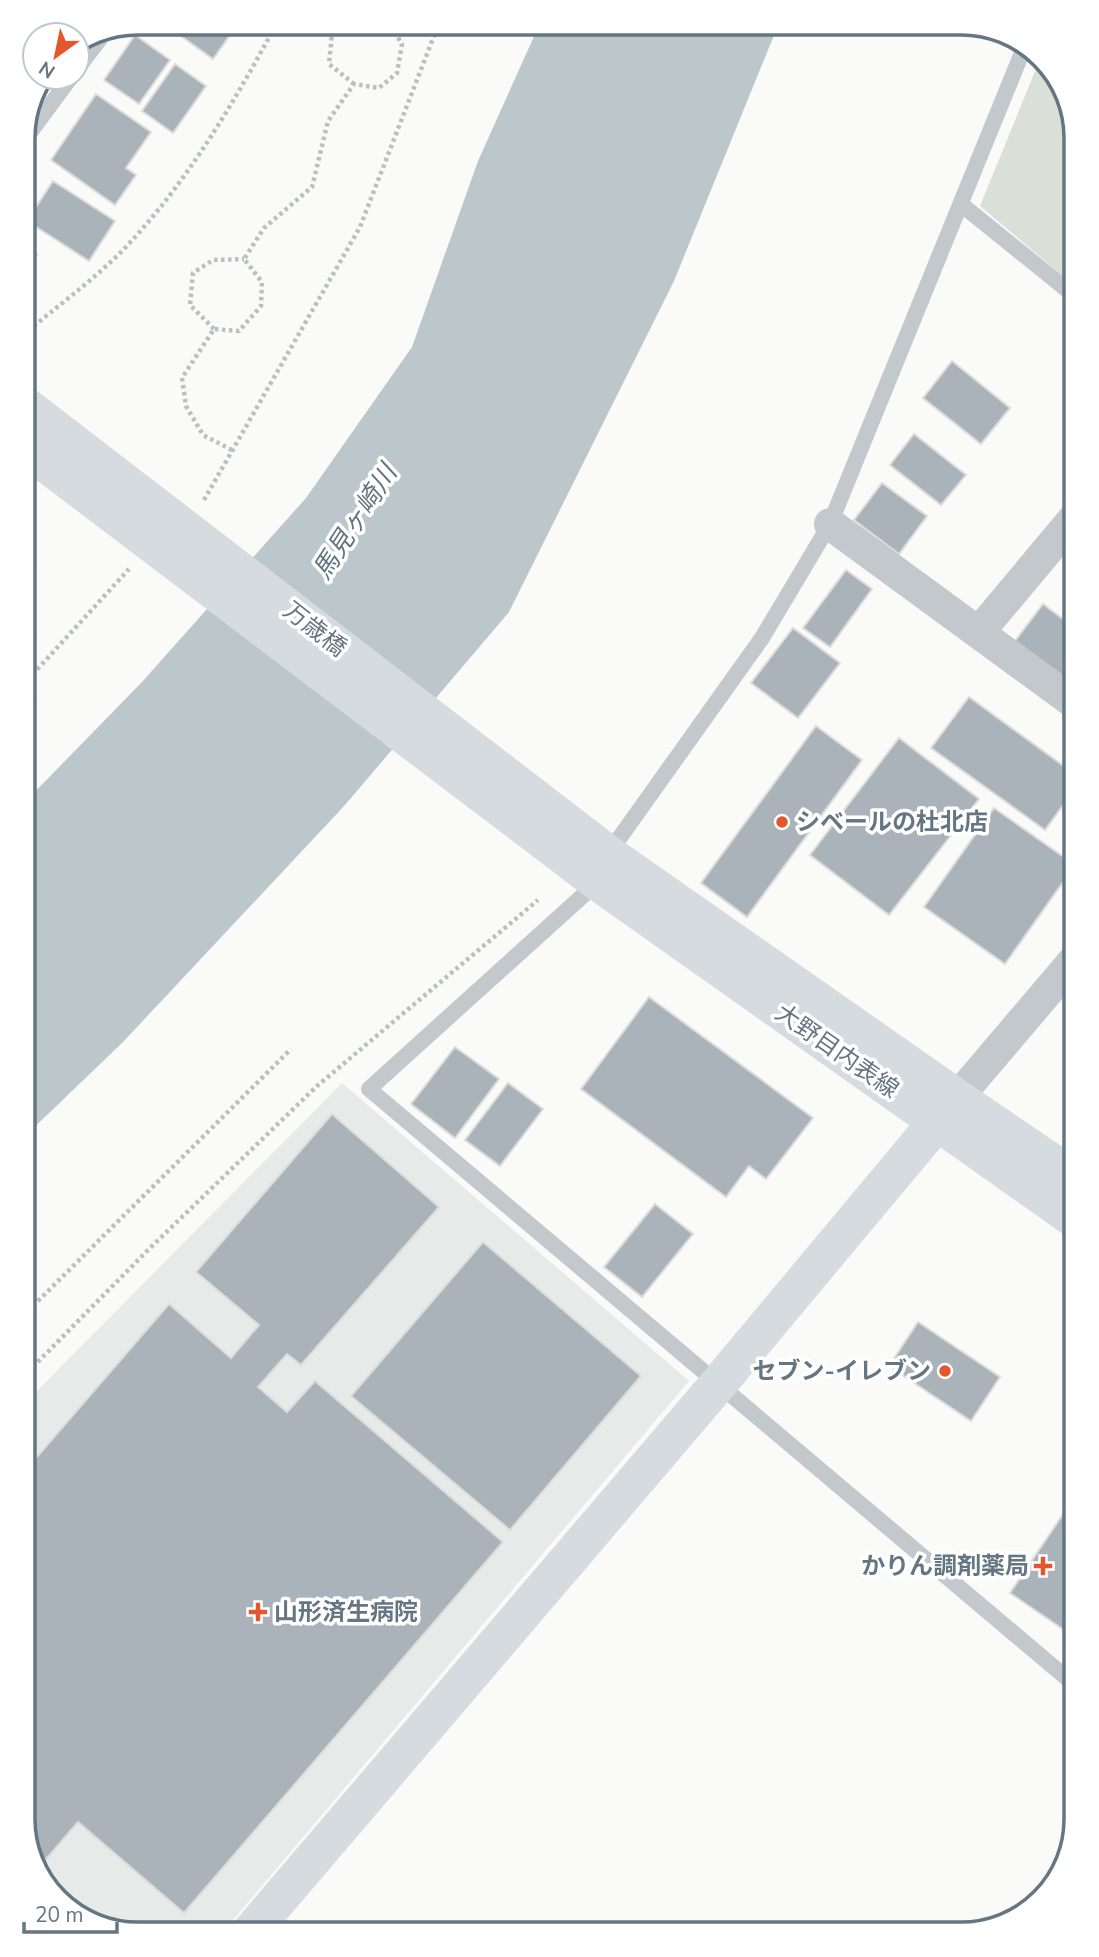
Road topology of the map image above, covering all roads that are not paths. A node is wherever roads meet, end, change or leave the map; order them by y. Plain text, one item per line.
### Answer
1 (1021, 55) edge
2 (61, 91) edge
3 (36, 124) edge
4 (962, 205) junction
5 (1064, 287) edge
6 (35, 414) edge
7 (35, 455) edge
8 (830, 524) junction
9 (1064, 530) edge
10 (979, 632) junction
11 (1064, 695) edge
12 (603, 868) junction
13 (1064, 972) edge
14 (947, 1110) junction
15 (1064, 1173) edge
16 (1064, 1210) edge
17 (719, 1383) junction
18 (1064, 1676) edge
19 (259, 1922) edge

1 - 4 lane
2 - 3 lane
4 - 5 lane
4 - 8 lane
6 - 12 main road, 万歳橋
7 - 12 main road, 万歳橋
8 - 10 street
8 - 12 lane
9 - 10 street
10 - 11 street
12 - 14 main road, 大野目内表線
12 - 17 lane
13 - 14 street
14 - 15 main road, 大野目内表線
14 - 16 main road, 大野目内表線
14 - 17 main road
17 - 18 lane
17 - 19 main road

